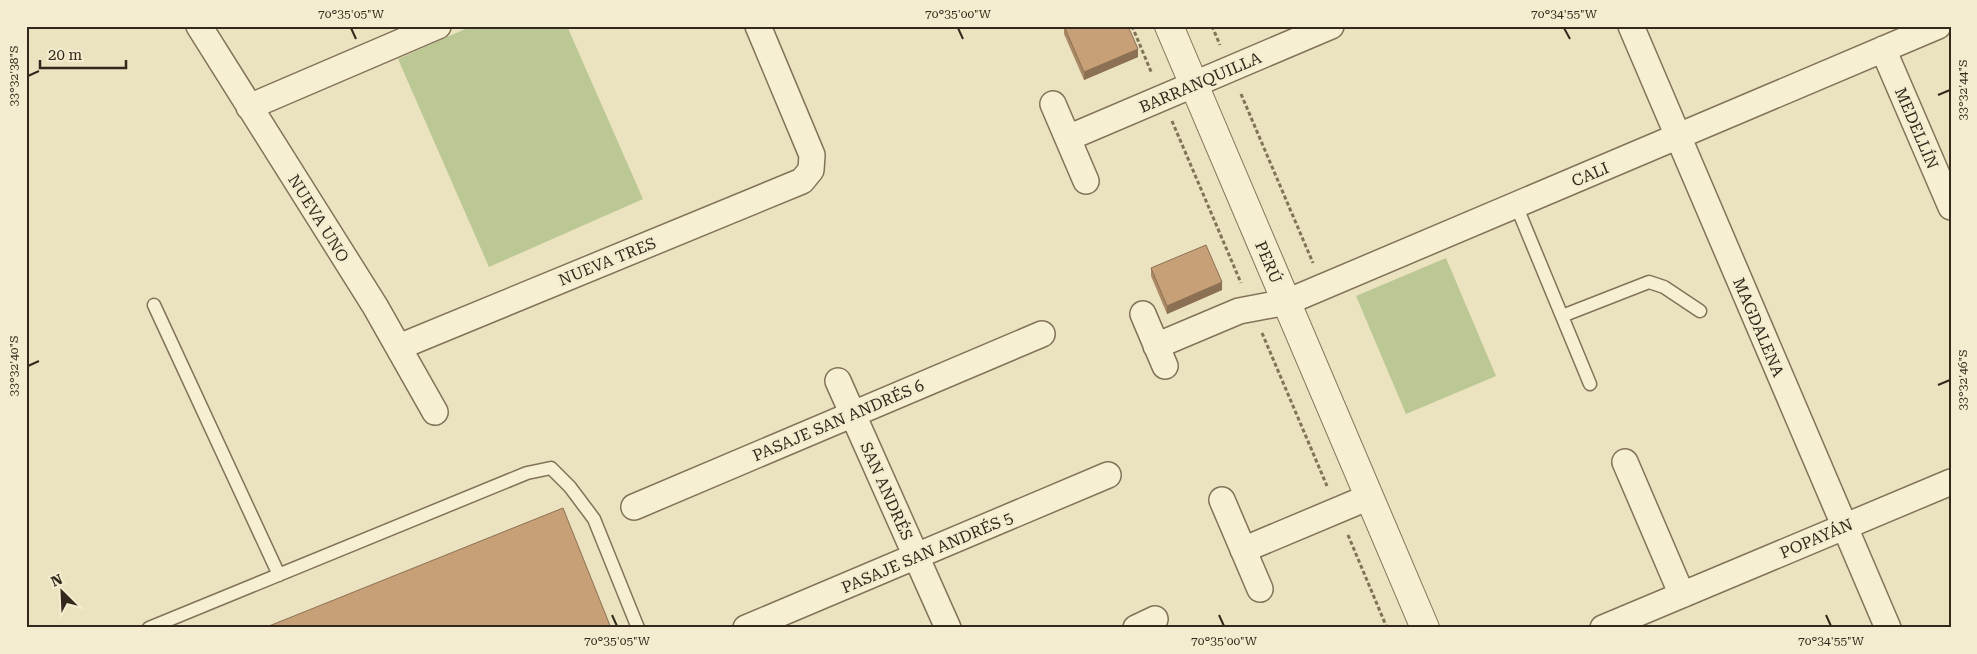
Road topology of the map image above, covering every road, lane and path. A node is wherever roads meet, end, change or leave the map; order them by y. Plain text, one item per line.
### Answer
1 (199, 26) edge
2 (438, 26) edge
3 (758, 26) edge
4 (1169, 26) edge
5 (1212, 26) edge
6 (1331, 26) edge
7 (1631, 26) edge
8 (1938, 26) edge
9 (1883, 50) junction
10 (1231, 69) junction
11 (1194, 84) junction
12 (1053, 104) dead end
13 (249, 107) junction
14 (1678, 136) junction
15 (1068, 138) junction
16 (1086, 181) dead end
17 (1516, 205) junction
18 (1951, 207) edge
19 (1323, 287) junction
20 (1287, 302) junction
21 (154, 305) dead end
22 (1700, 311) dead end
23 (1143, 314) dead end
24 (1562, 316) junction
25 (1042, 334) dead end
26 (399, 347) junction
27 (838, 381) dead end
28 (1590, 384) dead end
29 (434, 412) dead end
30 (853, 414) junction
31 (1625, 462) dead end
32 (1108, 475) dead end
33 (1951, 482) edge
34 (1370, 497) junction
35 (1222, 500) dead end
36 (634, 506) dead end
37 (1844, 526) junction
38 (1243, 550) junction
39 (916, 556) junction
40 (280, 575) junction
41 (1260, 589) dead end
42 (1682, 594) junction
43 (150, 628) edge
44 (638, 628) edge
45 (746, 628) edge
46 (948, 628) edge
47 (1425, 628) edge
48 (1603, 628) edge
49 (1888, 628) edge

1 - 13 street, NUEVA UNO
2 - 13 street
3 - 26 street, NUEVA TRES
4 - 11 street, PERÚ
5 - 10 path
6 - 10 street, BARRANQUILLA
7 - 14 street, MAGDALENA
8 - 9 street, CALI
9 - 14 street, CALI
9 - 18 street, MEDELLÍN
10 - 11 street, BARRANQUILLA
10 - 19 path
11 - 15 street, BARRANQUILLA
11 - 20 street, PERÚ
12 - 15 street
13 - 26 street, NUEVA UNO
14 - 17 street, CALI
14 - 37 street, MAGDALENA
15 - 16 street
17 - 19 street, CALI
17 - 24 lane
19 - 20 street, CALI
20 - 23 street, CALI
20 - 34 street, PERÚ
21 - 40 lane
22 - 24 lane
24 - 28 lane
25 - 30 street, PASAJE SAN ANDRÉS 6
26 - 29 street, NUEVA UNO
27 - 30 street, SAN ANDRÉS
30 - 36 street, PASAJE SAN ANDRÉS 6
30 - 39 street, SAN ANDRÉS
31 - 42 street
32 - 39 street, PASAJE SAN ANDRÉS 5
33 - 37 street, POPAYÁN
34 - 38 street
34 - 47 street, PERÚ
35 - 38 street
37 - 42 street, POPAYÁN
37 - 49 street, MAGDALENA
38 - 41 street
39 - 45 street, PASAJE SAN ANDRÉS 5
39 - 46 street, SAN ANDRÉS
40 - 43 lane
40 - 44 lane
42 - 48 street, POPAYÁN

